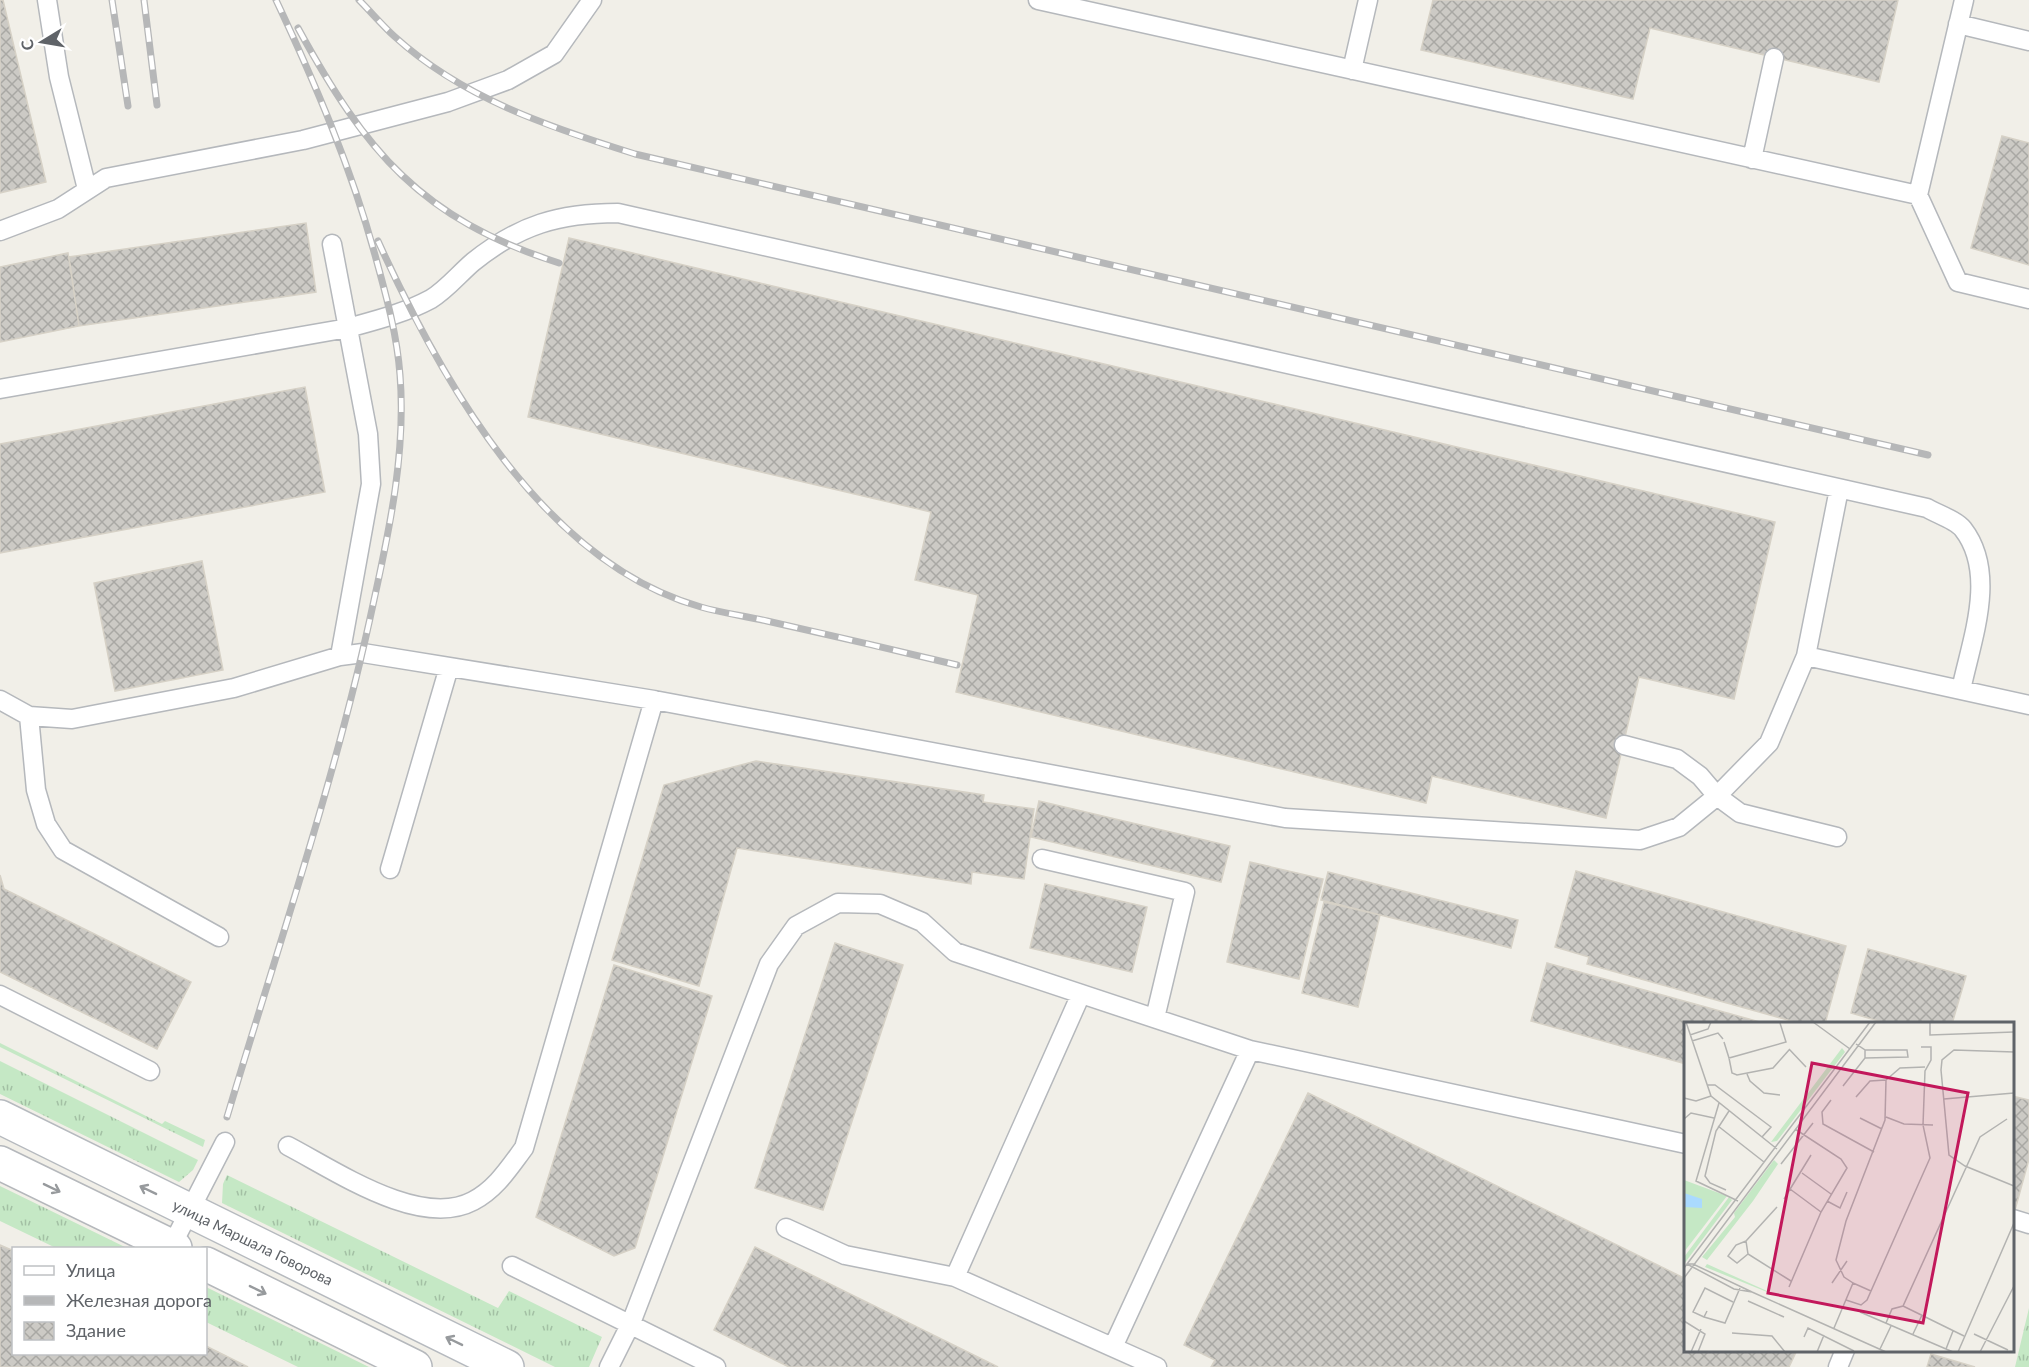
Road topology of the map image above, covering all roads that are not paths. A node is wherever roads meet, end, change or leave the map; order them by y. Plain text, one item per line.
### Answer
1 (47, 0) edge
2 (592, 0) edge
3 (1038, 0) edge
4 (1368, 0) edge
5 (1964, 0) edge
6 (1958, 24) junction
7 (2029, 41) edge
8 (1774, 58) dead end
9 (1352, 70) junction
10 (1752, 159) junction
11 (87, 189) junction
12 (1917, 195) junction
13 (0, 231) edge
14 (332, 244) dead end
15 (2029, 299) edge
16 (348, 328) junction
17 (0, 389) edge
18 (1839, 489) junction
19 (340, 656) junction
20 (1806, 657) junction
21 (449, 667) junction
22 (1960, 690) junction
23 (0, 700) edge
24 (654, 700) junction
25 (2029, 705) edge
26 (28, 716) junction
27 (1624, 745) dead end
28 (1717, 796) junction
29 (1837, 837) dead end
30 (1042, 859) dead end
31 (390, 869) dead end
32 (219, 937) dead end
33 (1081, 994) junction
34 (0, 995) edge
35 (1155, 1018) junction
36 (1250, 1050) junction
37 (150, 1071) dead end
38 (0, 1117) edge
39 (225, 1142) dead end
40 (1684, 1144) edge
41 (288, 1146) dead end
42 (0, 1163) edge
43 (189, 1211) junction
44 (2014, 1219) edge
45 (2029, 1224) edge
46 (786, 1228) dead end
47 (171, 1247) edge
48 (173, 1247) edge
49 (207, 1264) edge
50 (512, 1266) dead end
51 (955, 1277) junction
52 (631, 1323) junction
53 (1113, 1347) junction
54 (1844, 1352) edge
55 (415, 1367) edge
56 (507, 1367) edge
57 (609, 1367) edge
58 (716, 1367) edge
59 (1157, 1367) edge
60 (1838, 1367) edge

1 - 11 lane
2 - 11 lane
3 - 9 lane
4 - 9 lane
5 - 6 lane
6 - 7 lane
6 - 12 lane
8 - 10 lane
9 - 10 lane
10 - 12 lane
11 - 13 lane
12 - 15 lane
14 - 16 lane
16 - 17 lane
16 - 18 lane
16 - 19 lane
18 - 20 lane
18 - 22 lane
19 - 21 lane
19 - 26 lane
20 - 22 lane
20 - 28 lane
21 - 24 lane
21 - 31 lane
22 - 25 lane
23 - 26 lane
24 - 28 lane
24 - 41 lane
26 - 32 lane
27 - 28 lane
28 - 29 lane
30 - 35 lane
33 - 35 lane
33 - 51 lane
33 - 52 lane
34 - 37 lane
35 - 36 lane
36 - 40 lane
36 - 53 lane
43 -> 38 main road, улица Маршала Говорова
39 - 43 lane
42 -> 47 main road
43 - 48 lane
56 -> 43 main road, улица Маршала Говорова
44 - 45 lane
46 - 51 lane
49 -> 55 main road
50 - 52 lane
51 - 53 lane
52 - 57 lane
52 - 58 lane
53 - 59 lane
54 - 60 lane

